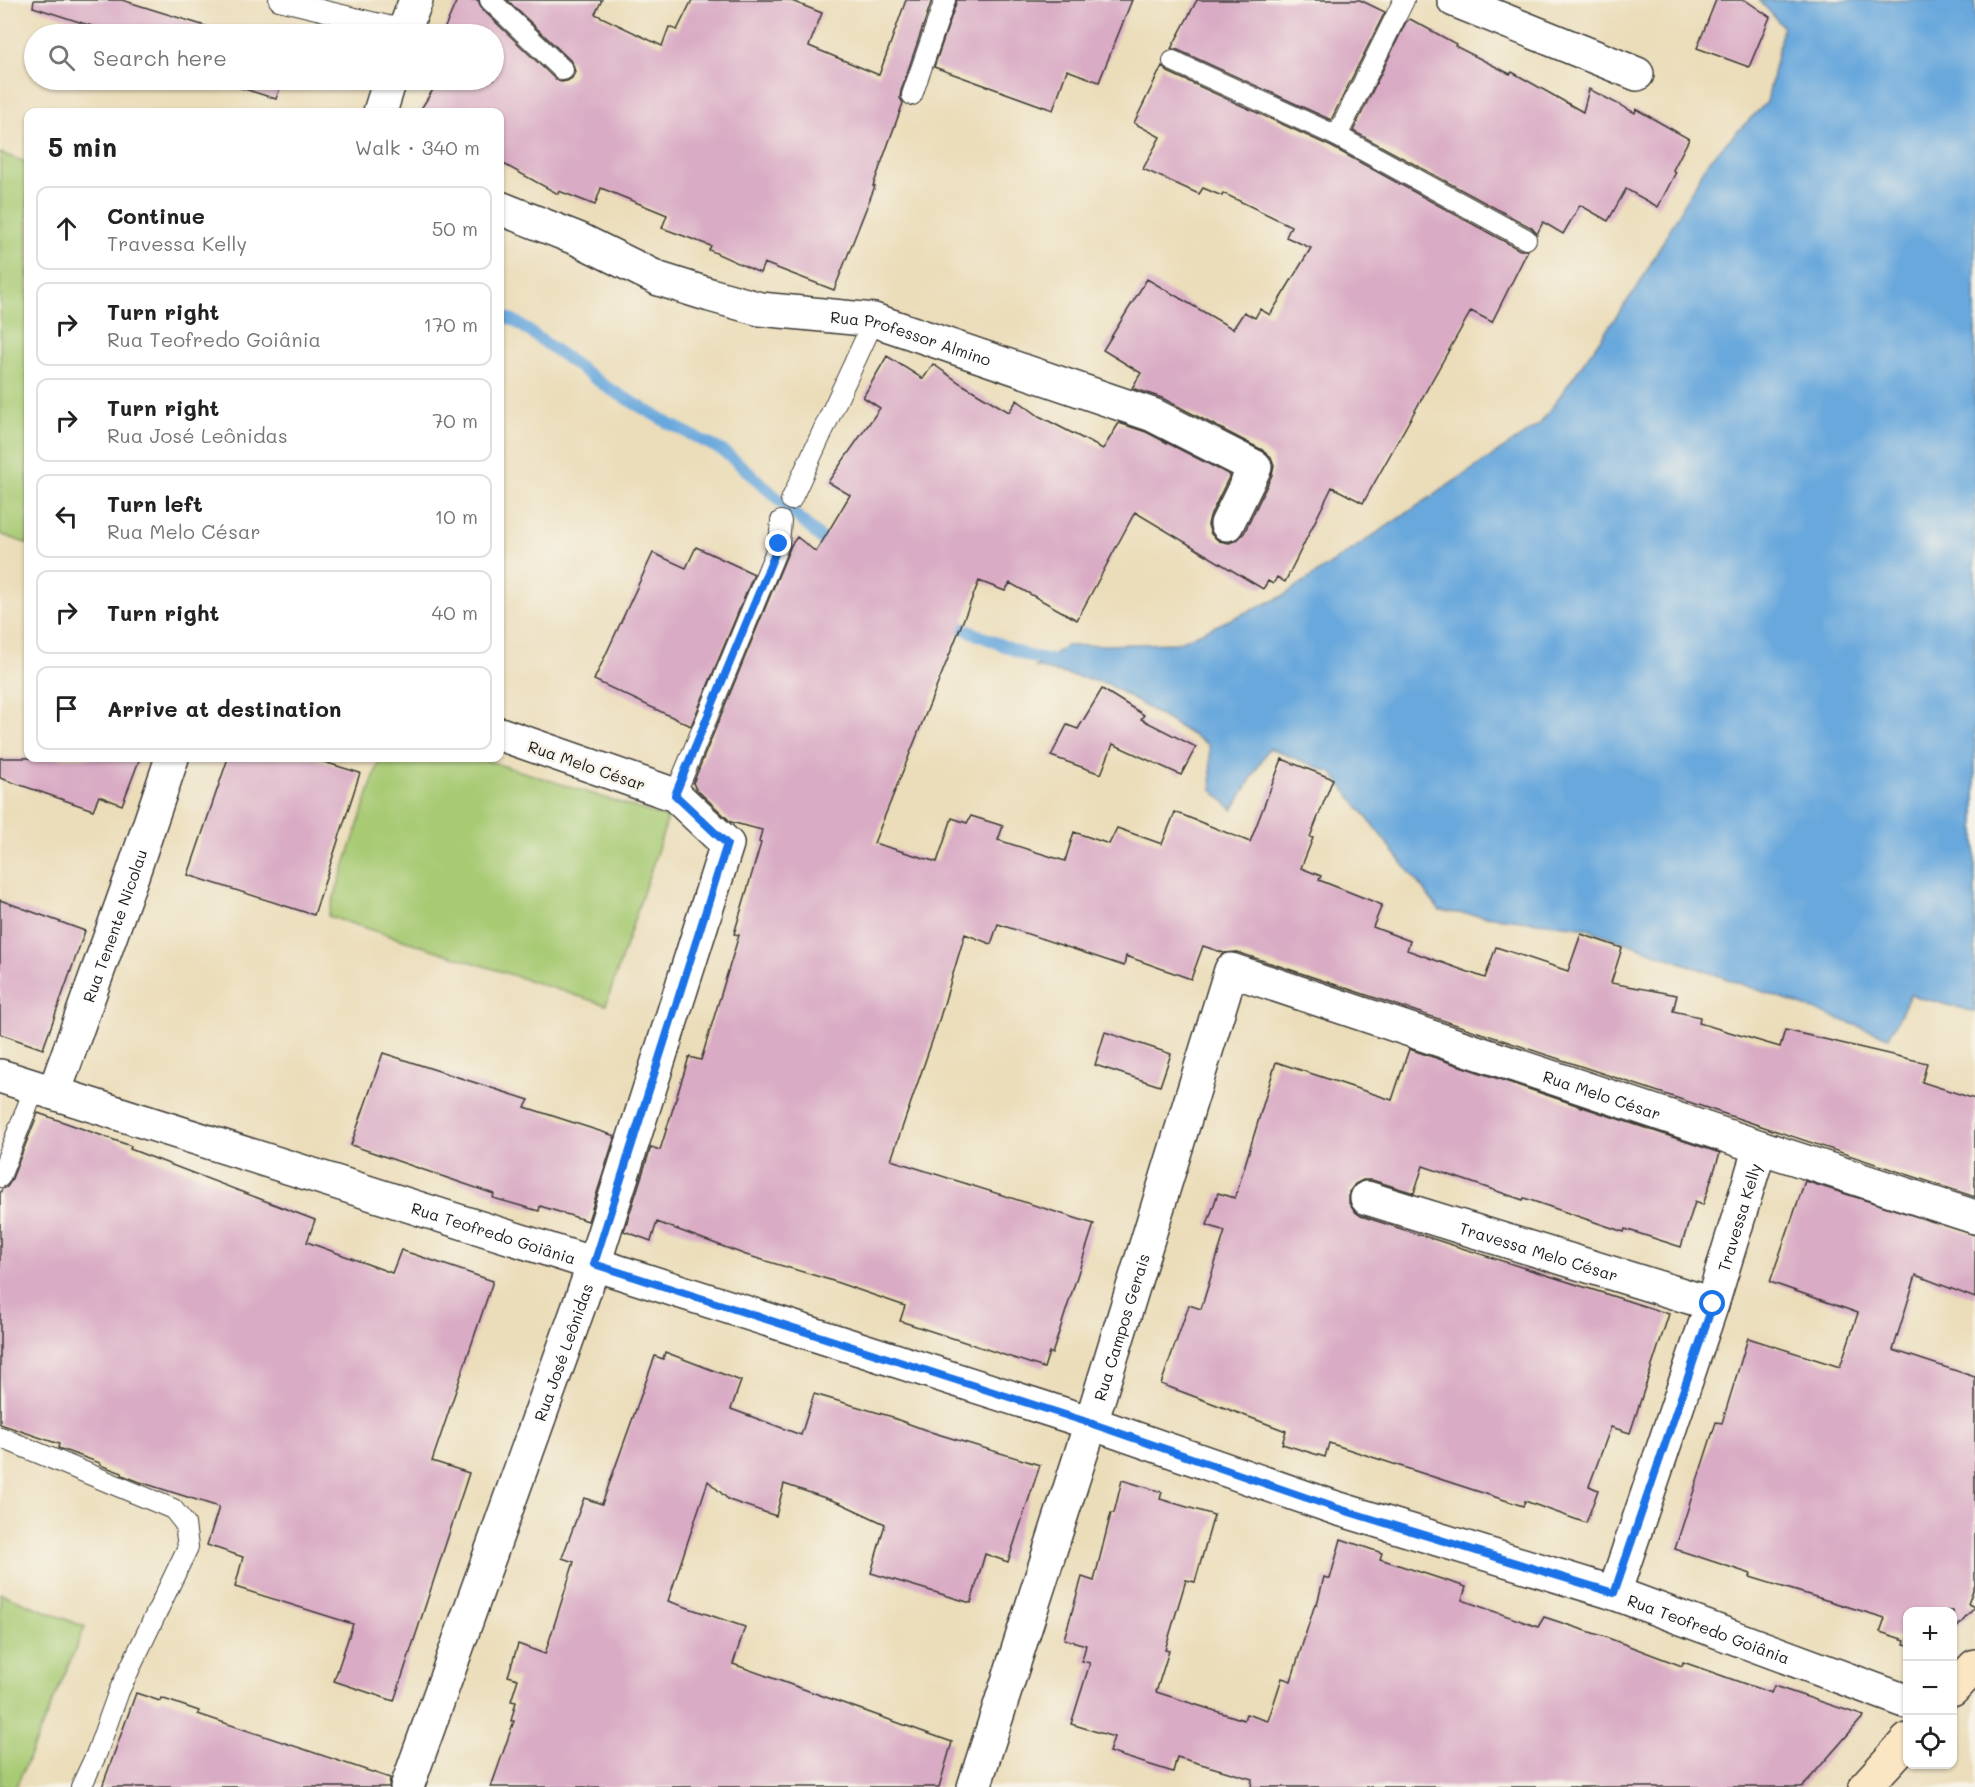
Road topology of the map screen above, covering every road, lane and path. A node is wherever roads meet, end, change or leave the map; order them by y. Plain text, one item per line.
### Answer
1 (279, 0) edge
2 (490, 0) edge
3 (945, 0) edge
4 (1404, 0) edge
5 (1454, 0) edge
6 (408, 21) edge
7 (1173, 61) dead end
8 (563, 70) dead end
9 (1638, 74) dead end
10 (387, 90) edge
11 (912, 95) dead end
12 (381, 108) edge
13 (1337, 136) junction
14 (504, 210) edge
15 (1526, 239) dead end
16 (874, 320) junction
17 (791, 500) dead end
18 (781, 521) dead end
19 (1227, 524) dead end
20 (504, 735) edge
21 (171, 762) edge
22 (675, 795) junction
23 (727, 844) joint
24 (1231, 970) joint
25 (0, 1076) edge
26 (44, 1090) junction
27 (1760, 1147) junction
28 (0, 1177) edge
29 (1367, 1198) dead end
30 (1975, 1217) edge
31 (594, 1264) junction
32 (1713, 1304) junction
33 (1090, 1423) junction
34 (0, 1437) edge
35 (1614, 1593) junction
36 (1975, 1666) edge
37 (1957, 1686) edge
38 (1903, 1700) edge
39 (1903, 1745) edge
40 (81, 1787) edge
41 (407, 1787) edge
42 (974, 1787) edge
43 (1865, 1787) edge

1 - 6 lane
2 - 8 lane
3 - 11 lane
4 - 13 lane
5 - 9 street
7 - 13 lane
10 - 12 street
13 - 15 lane
14 - 16 street, Rua Professor Almino
16 - 17 lane
16 - 19 street, Rua Professor Almino
18 - 22 lane
20 - 22 street, Rua Melo César
21 - 26 street, Rua Tenente Nicolau
22 - 23 street, Rua Melo César
23 - 31 street, Rua José Leônidas
24 - 27 street, Rua Melo César
24 - 33 street, Rua Campos Gerais
25 - 26 street, Rua Teofredo Goiânia
26 - 28 lane
26 - 31 street, Rua Teofredo Goiânia
27 - 30 street, Rua Melo César
27 - 32 street, Travessa Kelly
29 - 32 street, Travessa Melo César
31 - 33 street, Rua Teofredo Goiânia
31 - 41 street, Rua José Leônidas
32 - 35 street, Travessa Kelly
33 - 35 street, Rua Teofredo Goiânia
33 - 42 street, Rua Campos Gerais
34 - 40 lane
35 - 38 street, Rua Teofredo Goiânia
36 - 37 main road
39 - 43 main road

